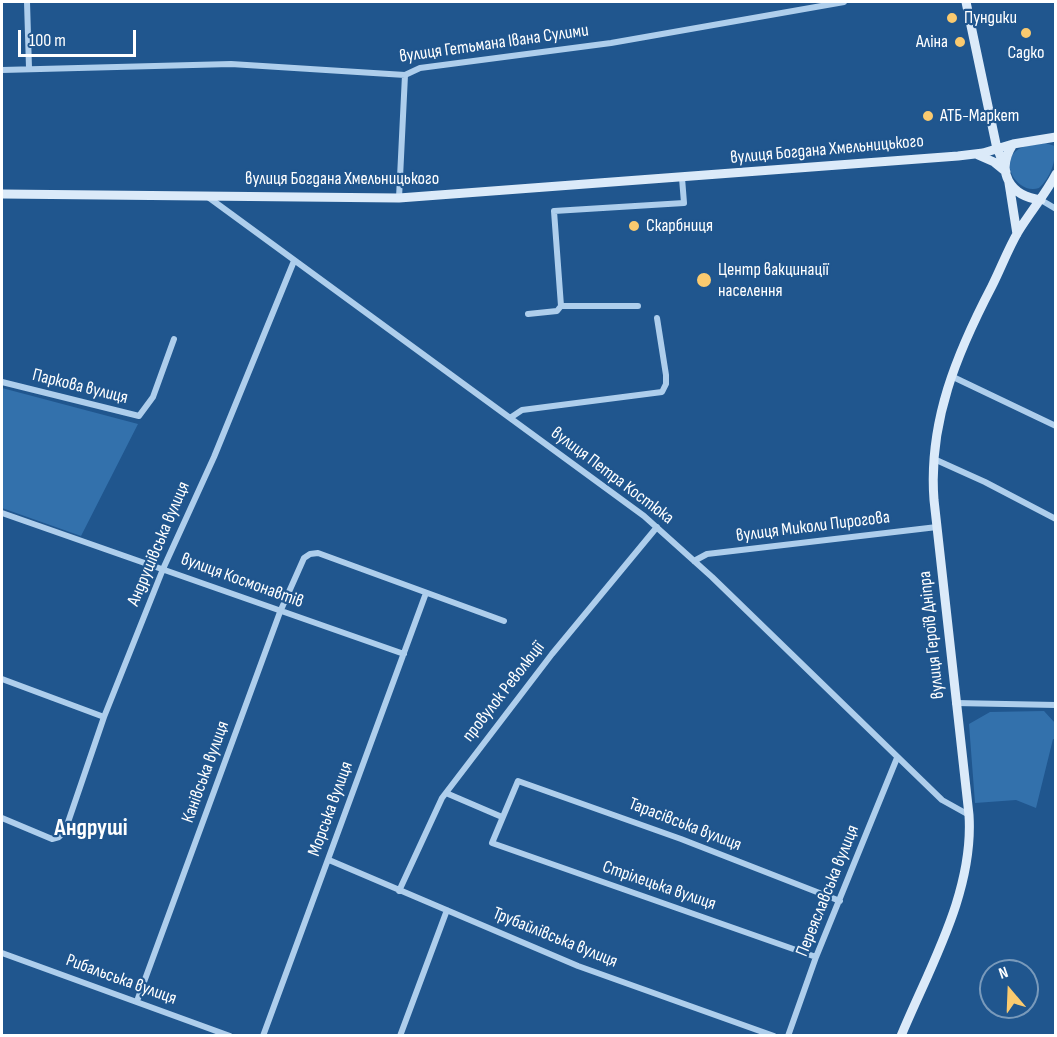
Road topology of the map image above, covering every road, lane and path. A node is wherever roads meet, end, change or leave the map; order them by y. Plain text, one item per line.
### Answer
1 (27, 2) edge
2 (844, 2) edge
3 (966, 2) edge
4 (29, 68) junction
5 (2, 70) edge
6 (405, 75) junction
7 (993, 130) junction
8 (1056, 137) edge
9 (1013, 144) junction
10 (998, 149) junction
11 (975, 154) junction
12 (1006, 172) junction
13 (1056, 174) edge
14 (682, 178) junction
15 (1009, 183) junction
16 (2, 194) edge
17 (206, 196) junction
18 (399, 198) junction
19 (1041, 200) junction
20 (1056, 208) edge
21 (1017, 234) junction
22 (294, 261) junction
23 (561, 306) junction
24 (638, 306) dead end
25 (528, 314) dead end
26 (657, 318) dead end
27 (174, 339) dead end
28 (951, 376) junction
29 (2, 382) edge
30 (510, 418) junction
31 (1056, 426) edge
32 (933, 459) junction
33 (2, 513) edge
34 (1056, 519) edge
35 (657, 527) junction
36 (937, 527) junction
37 (694, 561) junction
38 (163, 569) junction
39 (426, 593) junction
40 (280, 612) junction
41 (504, 621) dead end
42 (404, 654) junction
43 (2, 680) edge
44 (956, 703) junction
45 (1056, 705) edge
46 (104, 717) junction
47 (897, 758) junction
48 (446, 793) junction
49 (969, 815) junction
50 (502, 817) junction
51 (2, 818) edge
52 (328, 860) junction
53 (399, 891) junction
54 (840, 901) junction
55 (447, 910) junction
56 (2, 953) edge
57 (816, 957) junction
58 (137, 1001) junction
59 (230, 1035) edge
60 (263, 1035) edge
61 (400, 1035) edge
62 (774, 1035) edge
63 (788, 1035) edge
64 (901, 1035) edge

1 - 4 street
2 - 6 street, вулиця Гетьмана Івана Сулими
3 - 7 main road
4 - 5 street, вулиця Гетьмана Івана Сулими
4 - 6 street, вулиця Гетьмана Івана Сулими
6 - 18 street
7 - 9 main road
7 - 10 main road
7 - 11 main road
8 - 9 main road, вулиця Богдана Хмельницького
9 - 10 main road, вулиця Богдана Хмельницького
9 - 12 main road
10 - 11 main road, вулиця Богдана Хмельницького
10 - 12 main road
11 - 12 main road
11 - 14 main road, вулиця Богдана Хмельницького
12 - 15 main road
13 - 19 main road, вулиця Героїв Дніпра
14 - 18 main road, вулиця Богдана Хмельницького
14 - 23 street
15 - 19 main road
15 - 21 main road
16 - 17 main road, вулиця Богдана Хмельницького
17 - 18 main road, вулиця Богдана Хмельницького
17 - 22 street, вулиця Петра Костюка
19 - 20 street
19 - 21 main road, вулиця Героїв Дніпра
21 - 28 main road, вулиця Героїв Дніпра
22 - 30 street, вулиця Петра Костюка
22 - 38 street, Андрушівська вулиця
23 - 24 street
23 - 25 street
26 - 30 street
27 - 29 street, Паркова вулиця
28 - 31 street
28 - 32 main road, вулиця Героїв Дніпра
30 - 35 street, вулиця Петра Костюка
32 - 34 street
32 - 36 main road, вулиця Героїв Дніпра
33 - 38 street, вулиця Космонавтів
35 - 37 street, вулиця Петра Костюка
35 - 48 street, провулок Революції
36 - 37 street, вулиця Миколи Пирогова
36 - 44 main road, вулиця Героїв Дніпра
37 - 47 street, вулиця Петра Костюка
38 - 40 street, вулиця Космонавтів
38 - 46 street, Андрушівська вулиця
39 - 40 street, Канівська вулиця
39 - 41 street
39 - 42 street, Морська вулиця
40 - 42 street, вулиця Космонавтів
40 - 58 street, Канівська вулиця
42 - 52 street, Морська вулиця
43 - 46 street
44 - 45 street
44 - 49 main road, вулиця Героїв Дніпра
46 - 51 street, Андрушівська вулиця
47 - 49 street, вулиця Петра Костюка
47 - 54 street, Переяславська вулиця
48 - 50 street
48 - 53 street, провулок Революції
49 - 64 main road, вулиця Героїв Дніпра
50 - 54 street, Тарасівська вулиця
50 - 57 street, Стрілецька вулиця
52 - 53 street, Трубайлівська вулиця
52 - 60 street, Морська вулиця
53 - 55 street, Трубайлівська вулиця
54 - 57 street, Переяславська вулиця
55 - 61 street
55 - 62 street, Трубайлівська вулиця
56 - 58 street, Рибальська вулиця
57 - 63 street, Переяславська вулиця
58 - 59 street, Рибальська вулиця

